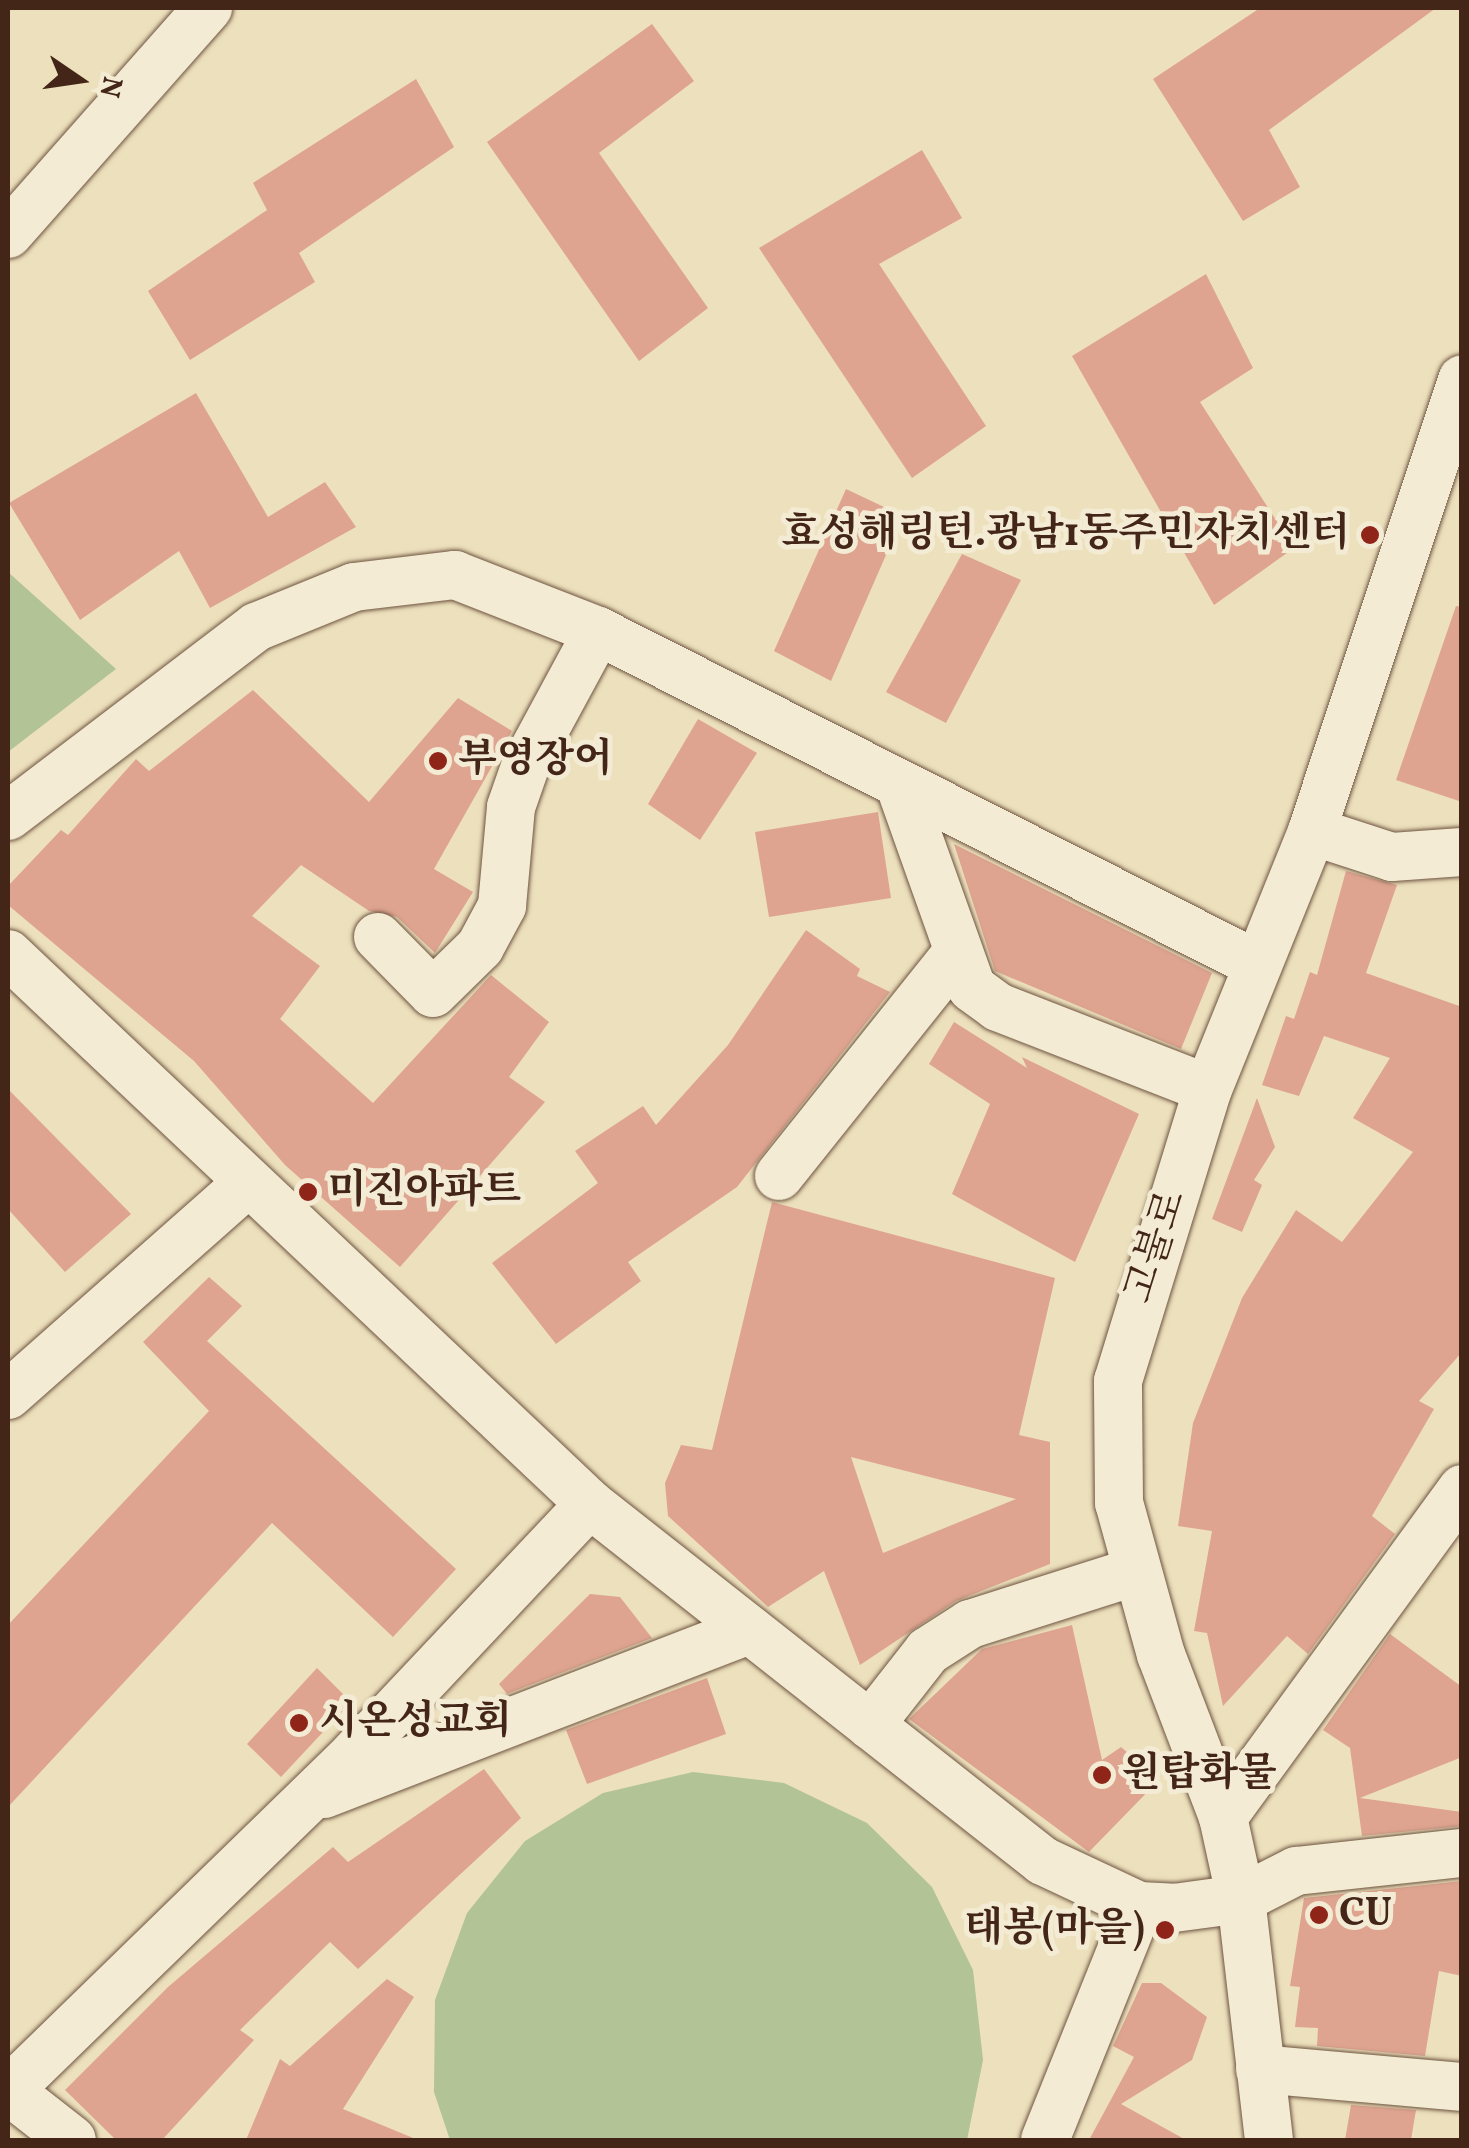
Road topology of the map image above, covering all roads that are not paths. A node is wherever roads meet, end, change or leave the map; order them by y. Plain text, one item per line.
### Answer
1 (208, 8) edge
2 (8, 234) edge
3 (1462, 379) edge
4 (598, 630) junction
5 (900, 786) junction
6 (8, 816) edge
7 (1312, 830) junction
8 (1462, 852) edge
9 (378, 937) dead end
10 (8, 954) edge
11 (956, 954) junction
12 (1256, 964) junction
13 (1208, 1089) junction
14 (779, 1176) dead end
15 (248, 1183) junction
16 (8, 1395) edge
17 (1462, 1489) edge
18 (590, 1504) junction
19 (1134, 1572) junction
20 (750, 1630) junction
21 (870, 1724) junction
22 (306, 1801) junction
23 (1223, 1817) junction
24 (1462, 1853) edge
25 (1241, 1899) junction
26 (1138, 1906) junction
27 (1260, 2069) junction
28 (1462, 2088) edge
29 (8, 2090) edge
30 (72, 2140) edge
31 (1045, 2140) edge
32 (1268, 2140) edge

1 - 2 street
3 - 7 street, 고불로
4 - 5 street
4 - 6 street
4 - 9 street
5 - 11 street
5 - 12 street
7 - 8 street
7 - 12 street, 고불로
10 - 15 street
11 - 13 street
11 - 14 street
12 - 13 street, 고불로
13 - 19 street, 고불로
15 - 16 street
15 - 18 street
17 - 23 street
18 - 20 street
18 - 22 street
19 - 21 street
19 - 23 street, 고불로
20 - 21 street
20 - 22 street
21 - 26 street
22 - 29 street
23 - 25 street, 고불로
24 - 25 street
25 - 26 street
25 - 27 street, 고불로
26 - 31 street
27 - 28 street
27 - 32 street, 고불로
29 - 30 street

